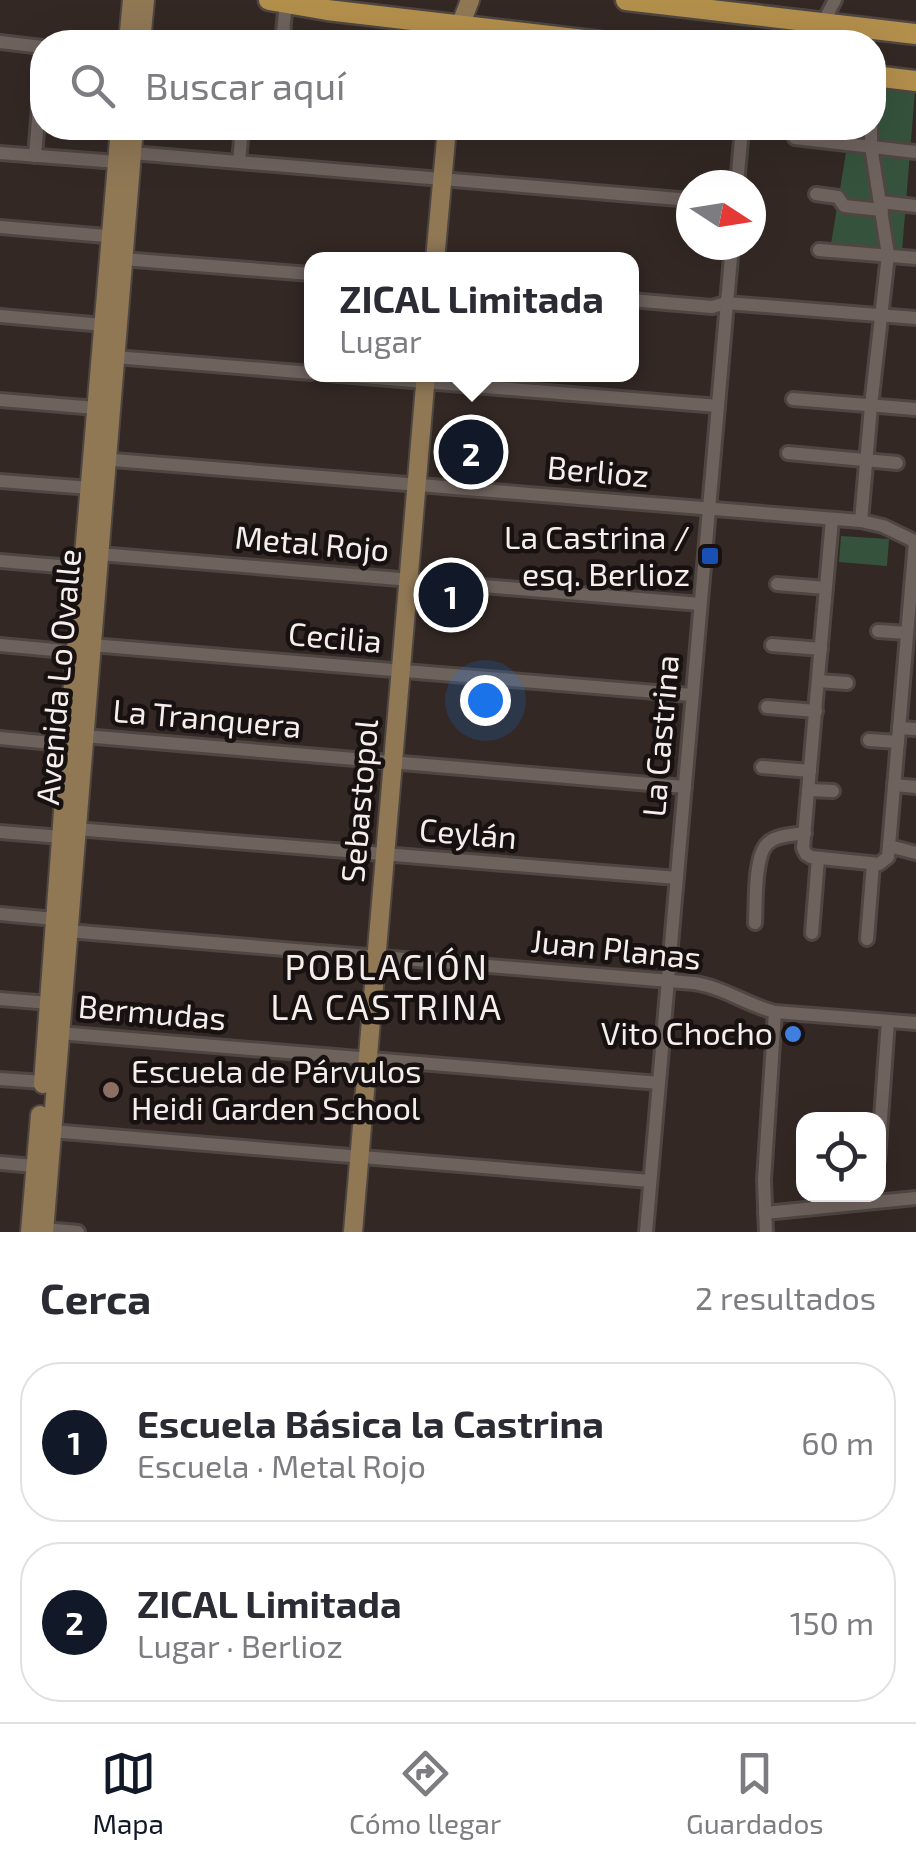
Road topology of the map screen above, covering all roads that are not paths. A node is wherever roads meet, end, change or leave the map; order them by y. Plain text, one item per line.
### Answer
1 (132, 0) edge
2 (145, 0) edge
3 (460, 0) edge
4 (470, 0) edge
5 (626, 0) edge
6 (835, 0) edge
7 (278, 2) edge
8 (653, 2) edge
9 (823, 24) junction
10 (129, 30) edge
11 (144, 30) edge
12 (281, 30) edge
13 (444, 30) edge
14 (456, 30) edge
15 (457, 30) edge
16 (879, 30) edge
17 (886, 31) edge
18 (916, 34) edge
19 (0, 42) edge
20 (30, 46) edge
21 (886, 77) edge
22 (916, 80) edge
23 (36, 140) edge
24 (122, 140) edge
25 (130, 140) edge
26 (241, 140) edge
27 (445, 140) edge
28 (741, 140) edge
29 (815, 140) edge
30 (871, 140) edge
31 (871, 146) junction
32 (916, 152) edge
33 (0, 153) edge
34 (35, 156) junction
35 (124, 158) junction
36 (239, 162) junction
37 (738, 170) edge
38 (442, 179) junction
39 (816, 194) dead end
40 (676, 199) edge
41 (881, 206) junction
42 (916, 206) edge
43 (0, 227) edge
44 (118, 237) junction
45 (819, 250) dead end
46 (437, 252) edge
47 (888, 255) junction
48 (916, 258) edge
49 (124, 259) junction
50 (730, 260) edge
51 (304, 273) edge
52 (639, 301) edge
53 (726, 303) junction
54 (880, 314) junction
55 (0, 316) edge
56 (916, 318) edge
57 (104, 325) junction
58 (116, 357) junction
59 (304, 372) edge
60 (425, 382) edge
61 (467, 382) edge
62 (793, 399) dead end
63 (0, 400) edge
64 (718, 406) junction
65 (870, 406) junction
66 (96, 408) junction
67 (916, 410) edge
68 (788, 453) dead end
69 (100, 458) junction
70 (866, 460) junction
71 (897, 463) dead end
72 (0, 480) edge
73 (416, 485) junction
74 (90, 488) junction
75 (709, 509) junction
76 (832, 519) junction
77 (861, 521) junction
78 (915, 542) edge
79 (99, 554) junction
80 (0, 560) edge
81 (83, 568) junction
82 (408, 580) junction
83 (777, 584) dead end
84 (826, 588) junction
85 (700, 604) junction
86 (910, 625) edge
87 (878, 631) dead end
88 (0, 645) edge
89 (772, 645) dead end
90 (84, 648) junction
91 (821, 649) junction
92 (401, 671) junction
93 (910, 675) edge
94 (818, 681) junction
95 (847, 683) dead end
96 (692, 696) junction
97 (767, 707) dead end
98 (816, 711) junction
99 (916, 729) edge
100 (898, 735) junction
101 (0, 738) edge
102 (869, 740) dead end
103 (79, 742) junction
104 (393, 762) junction
105 (762, 767) dead end
106 (810, 771) junction
107 (894, 785) junction
108 (684, 787) junction
109 (916, 787) edge
110 (808, 790) junction
111 (833, 791) dead end
112 (0, 832) edge
113 (69, 833) junction
114 (804, 833) junction
115 (889, 846) junction
116 (916, 853) edge
117 (385, 854) junction
118 (812, 856) junction
119 (879, 863) junction
120 (677, 878) junction
121 (0, 914) edge
122 (755, 922) dead end
123 (61, 925) junction
124 (812, 933) dead end
125 (866, 939) dead end
126 (376, 957) junction
127 (668, 981) junction
128 (0, 999) edge
129 (48, 1003) junction
130 (775, 1012) junction
131 (888, 1021) junction
132 (916, 1024) edge
133 (59, 1033) junction
134 (368, 1058) junction
135 (0, 1079) edge
136 (43, 1082) junction
137 (659, 1083) junction
138 (881, 1112) edge
139 (50, 1131) junction
140 (360, 1157) junction
141 (0, 1163) edge
142 (35, 1166) junction
143 (650, 1181) junction
144 (886, 1198) edge
145 (916, 1198) edge
146 (846, 1202) edge
147 (765, 1213) junction
148 (39, 1231) edge
149 (78, 1232) edge
150 (354, 1232) edge
151 (646, 1232) edge
152 (766, 1232) edge

1 - 10 main road
2 - 11 main road
3 - 14 main road
4 - 15 main road
5 - 8 main road
6 - 9 street
7 - 12 street
7 - 13 main road
8 - 9 main road
9 - 16 main road
17 - 18 main road
19 - 20 street
21 - 22 main road
23 - 34 street
24 - 35 main road, Avenida Lo Ovalle
25 - 35 main road, Avenida Lo Ovalle
26 - 36 street
27 - 38 main road
28 - 37 street
29 - 31 street
30 - 31 street
31 - 32 street
31 - 41 street
33 - 34 street
34 - 35 street
35 - 36 street
35 - 44 main road, Avenida Lo Ovalle
36 - 38 street
38 - 40 street
38 - 46 main road
39 - 41 street
41 - 42 street
41 - 47 street
43 - 44 street
44 - 49 main road, Avenida Lo Ovalle
44 - 57 main road, Avenida Lo Ovalle
45 - 47 street
47 - 48 street
47 - 54 street
49 - 51 street
49 - 58 main road, Avenida Lo Ovalle
50 - 53 street, La Castrina
52 - 53 street
53 - 54 street
53 - 64 street, La Castrina
54 - 56 street
54 - 65 street
55 - 57 street
57 - 66 main road, Avenida Lo Ovalle
58 - 59 street
58 - 69 main road, Avenida Lo Ovalle
60 - 73 main road, Sebastopol
61 - 64 street
62 - 65 street
63 - 66 street
64 - 75 street, La Castrina
65 - 67 street
65 - 70 street
66 - 69 main road, Avenida Lo Ovalle
68 - 70 street
69 - 73 street, Berlioz
69 - 74 main road, Avenida Lo Ovalle
69 - 79 main road, Avenida Lo Ovalle
70 - 71 street
70 - 77 street
72 - 74 street
73 - 75 street, Berlioz
73 - 82 main road, Sebastopol
74 - 81 main road, Avenida Lo Ovalle
75 - 76 street, Berlioz
75 - 85 street, La Castrina
76 - 77 street, Berlioz
76 - 84 street
77 - 78 street, Berlioz
78 - 86 street
79 - 82 street, Metal Rojo
79 - 90 main road, Avenida Lo Ovalle
80 - 81 street
81 - 90 main road, Avenida Lo Ovalle
82 - 85 street, Metal Rojo
82 - 92 main road, Sebastopol
83 - 84 street
84 - 91 street
85 - 96 street, La Castrina
86 - 87 street
86 - 93 street
88 - 90 street, Cecilia
89 - 91 street
90 - 92 street, Cecilia
90 - 103 main road, Avenida Lo Ovalle
91 - 94 street
92 - 96 street, Cecilia
92 - 104 main road, Sebastopol
93 - 100 street
94 - 95 street
94 - 98 street
96 - 108 street, La Castrina
97 - 98 street
98 - 106 street
99 - 100 street
100 - 102 street
100 - 107 street
101 - 103 street, La Tranquera
103 - 104 street, La Tranquera
103 - 113 main road, Avenida Lo Ovalle
104 - 108 street, La Tranquera
104 - 117 main road, Sebastopol
105 - 106 street
106 - 110 street
107 - 109 street
107 - 115 street
108 - 120 street, La Castrina
110 - 111 street
110 - 114 street
112 - 113 street, Ceylán
113 - 117 street, Ceylán
113 - 123 main road, Avenida Lo Ovalle
114 - 118 street
114 - 122 street
115 - 116 street
115 - 119 street
117 - 120 street, Ceylán
117 - 126 main road, Sebastopol
118 - 119 street
118 - 124 street
119 - 125 street
120 - 127 street, La Castrina
121 - 123 street, Juan Planas
123 - 126 street, Juan Planas
123 - 129 main road, Avenida Lo Ovalle
123 - 133 main road, Avenida Lo Ovalle
126 - 127 street, Juan Planas
126 - 134 main road, Sebastopol
127 - 130 street, Juan Planas
127 - 137 street, La Castrina
128 - 129 street
129 - 136 main road, Avenida Lo Ovalle
130 - 131 street, Juan Planas
130 - 147 street
131 - 132 street, Juan Planas
131 - 138 street
133 - 134 street, Bermudas
133 - 139 main road, Avenida Lo Ovalle
134 - 137 street, Bermudas
134 - 140 main road, Sebastopol
135 - 136 street
136 - 142 main road, Avenida Lo Ovalle
137 - 143 street, La Castrina
139 - 140 street
139 - 148 main road, Avenida Lo Ovalle
140 - 143 street
140 - 150 main road, Sebastopol
141 - 142 street
142 - 148 main road, Avenida Lo Ovalle
143 - 151 street, La Castrina
144 - 145 street
146 - 147 street
147 - 152 street
148 - 149 street

